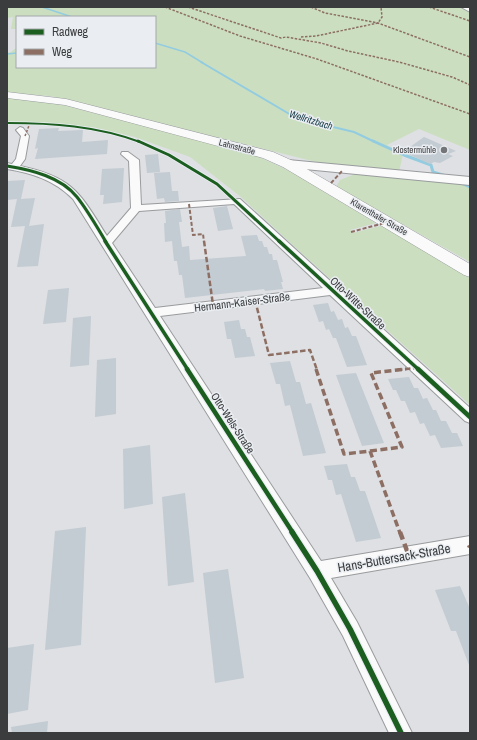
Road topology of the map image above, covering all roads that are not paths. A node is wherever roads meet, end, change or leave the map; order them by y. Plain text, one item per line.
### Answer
1 (465, 7) edge
2 (470, 9) edge
3 (7, 95) edge
4 (20, 130) dead end
5 (125, 154) dead end
6 (288, 164) junction
7 (11, 166) edge
8 (470, 181) edge
9 (136, 208) junction
10 (106, 243) junction
11 (470, 270) edge
12 (332, 291) junction
13 (152, 313) junction
14 (470, 417) edge
15 (470, 545) edge
16 (317, 571) junction
17 (401, 733) edge

1 - 2 main road
3 - 6 main road, Lahnstraße
4 - 7 street
5 - 9 street
6 - 8 street, Lahnstraße
6 - 11 main road, Klarenthaler Straße
7 - 10 street, Otto-Wels-Straße
9 - 10 street
9 - 12 street, Otto-Witte-Straße
10 - 13 street, Otto-Wels-Straße
12 - 13 street, Hermann-Kaiser-Straße
12 - 14 street, Otto-Witte-Straße
13 - 16 street, Otto-Wels-Straße
15 - 16 street, Hans-Buttersack-Straße
16 - 17 street, Otto-Wels-Straße

